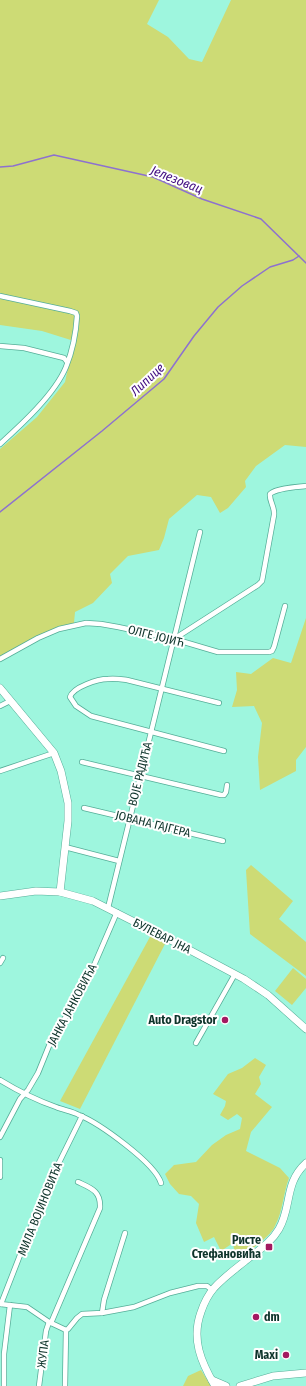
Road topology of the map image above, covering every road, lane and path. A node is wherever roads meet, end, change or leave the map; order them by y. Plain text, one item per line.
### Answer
1 (0, 296) edge
2 (0, 346) edge
3 (67, 362) junction
4 (0, 444) edge
5 (306, 486) edge
6 (200, 532) dead end
7 (284, 606) dead end
8 (174, 639) junction
9 (0, 659) edge
10 (0, 688) edge
11 (161, 688) junction
12 (10, 701) junction
13 (219, 702) dead end
14 (0, 706) edge
15 (151, 732) junction
16 (224, 750) dead end
17 (54, 753) junction
18 (82, 762) dead end
19 (0, 771) edge
20 (140, 775) junction
21 (226, 786) dead end
22 (84, 808) dead end
23 (130, 819) junction
24 (223, 841) dead end
25 (65, 847) junction
26 (119, 861) junction
27 (60, 892) junction
28 (0, 896) edge
29 (108, 908) junction
30 (116, 912) junction
31 (235, 974) junction
32 (306, 1029) edge
33 (196, 1043) dead end
34 (0, 1080) edge
35 (24, 1094) junction
36 (82, 1116) junction
37 (0, 1137) edge
38 (0, 1160) edge
39 (306, 1163) edge
40 (0, 1177) edge
41 (78, 1182) dead end
42 (161, 1183) dead end
43 (126, 1233) dead end
44 (212, 1290) junction
45 (1, 1304) edge
46 (10, 1305) junction
47 (102, 1313) junction
48 (50, 1323) junction
49 (66, 1330) junction
50 (306, 1373) edge
51 (213, 1383) edge
52 (4, 1386) edge
53 (39, 1386) edge
54 (66, 1386) edge
55 (226, 1386) edge
56 (239, 1386) edge

1 - 3 street
2 - 3 street
3 - 4 street
5 - 8 street
6 - 8 street, ВОЈЕ РАДИЋА
7 - 8 street, ОЛГЕ ЈОЈИЋ
8 - 9 street, ОЛГЕ ЈОЈИЋ
8 - 11 street, ВОЈЕ РАДИЋА
10 - 12 main road
11 - 13 street
11 - 15 street, ВОЈЕ РАДИЋА
11 - 15 street
12 - 14 street
12 - 17 main road
15 - 16 street
15 - 20 street, ВОЈЕ РАДИЋА
17 - 19 street
17 - 25 main road
18 - 20 street
20 - 21 street
20 - 23 street, ВОЈЕ РАДИЋА
22 - 23 street, ЈОВАНА ГАЈГЕРА
23 - 24 street, ЈОВАНА ГАЈГЕРА
23 - 26 street, ВОЈЕ РАДИЋА
25 - 26 street
25 - 27 main road
26 - 29 street, ВОЈЕ РАДИЋА
27 - 28 main road, БУЛЕВАР ЈНА
27 - 29 main road, БУЛЕВАР ЈНА
29 - 30 main road, БУЛЕВАР ЈНА
30 - 31 main road, БУЛЕВАР ЈНА
30 - 35 street, ЈАНКА ЈАНКОВИЋА
31 - 32 main road, БУЛЕВАР ЈНА
31 - 33 street
34 - 35 street
35 - 36 street
35 - 37 street, ЈАНКА ЈАНКОВИЋА
36 - 42 street
36 - 45 street, МИЛА ВОЈИНОВИЋА
38 - 40 street
39 - 44 main road
41 - 48 street, ЖУПА
43 - 47 street
44 - 47 street
44 - 51 main road
45 - 46 street
46 - 48 street
46 - 52 street
47 - 49 street
48 - 49 street
48 - 53 street, ЖУПА
49 - 54 street
50 - 56 main road
51 - 55 main road

